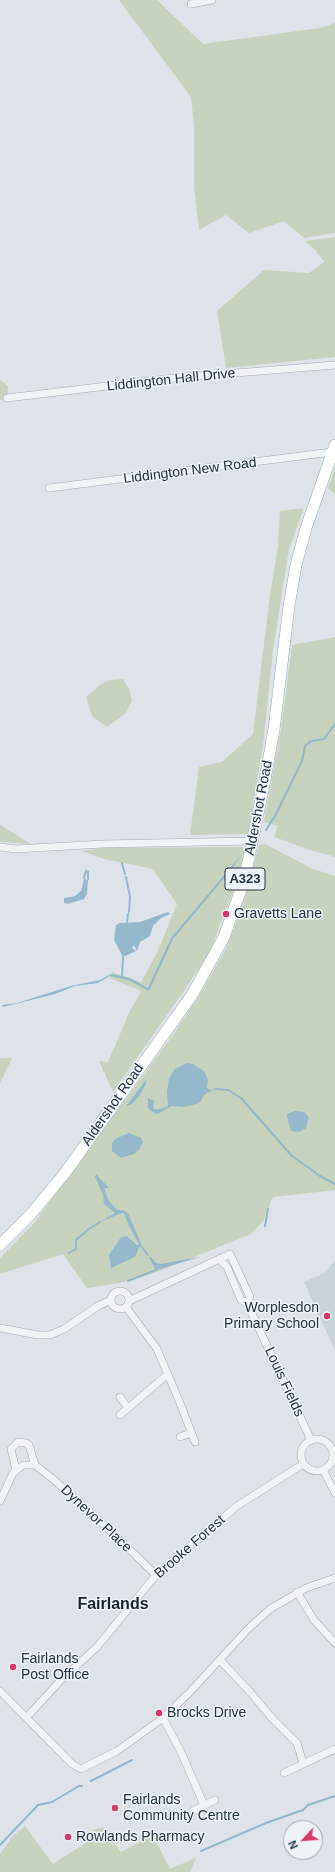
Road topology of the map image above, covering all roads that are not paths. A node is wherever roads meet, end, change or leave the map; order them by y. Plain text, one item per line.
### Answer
1 (212, 0) edge
2 (190, 4) dead end
3 (335, 365) edge
4 (7, 398) dead end
5 (334, 449) edge
6 (49, 488) dead end
7 (253, 841) junction
8 (0, 847) edge
9 (0, 1245) edge
10 (219, 1259) junction
11 (111, 1300) junction
12 (247, 1303) junction
13 (127, 1304) junction
14 (0, 1328) edge
15 (168, 1374) junction
16 (120, 1398) dead end
17 (128, 1408) junction
18 (120, 1415) dead end
19 (191, 1433) junction
20 (180, 1437) dead end
21 (311, 1440) junction
22 (194, 1442) dead end
23 (333, 1447) edge
24 (303, 1464) junction
25 (35, 1465) junction
26 (16, 1470) junction
27 (323, 1470) junction
28 (335, 1493) edge
29 (0, 1501) edge
30 (156, 1575) junction
31 (335, 1578) edge
32 (297, 1592) junction
33 (335, 1643) edge
34 (220, 1660) junction
35 (0, 1691) edge
36 (27, 1717) junction
37 (164, 1718) junction
38 (335, 1749) edge
39 (303, 1763) junction
40 (284, 1773) dead end
41 (215, 1800) dead end
42 (204, 1805) junction
43 (191, 1812) dead end

1 - 2 street
3 - 4 street, Liddington Hall Drive
5 - 6 street, Liddington New Road
5 - 7 main road, Aldershot Road / A323
7 - 8 street
7 - 9 main road, Aldershot Road / A323
10 - 12 street, Louis Fields
10 - 12 street, Louis Fields
10 - 13 street
11 - 13 street
11 - 13 street
11 - 14 street
12 - 21 street, Louis Fields
13 - 15 street
15 - 17 street
15 - 19 street
16 - 17 street
17 - 18 street
19 - 20 street
19 - 22 street
21 - 23 street
21 - 24 street
23 - 27 street
24 - 27 street
24 - 30 street, Brooke Forest
25 - 26 street
25 - 26 street
25 - 30 street, Dynevor Place
26 - 29 street
27 - 28 street
30 - 36 street, Brooke Forest
31 - 32 street
32 - 33 street
32 - 34 street
34 - 37 street
34 - 39 street
35 - 36 street
36 - 37 street
37 - 42 street
38 - 39 street
39 - 40 street
41 - 42 street
42 - 43 street

